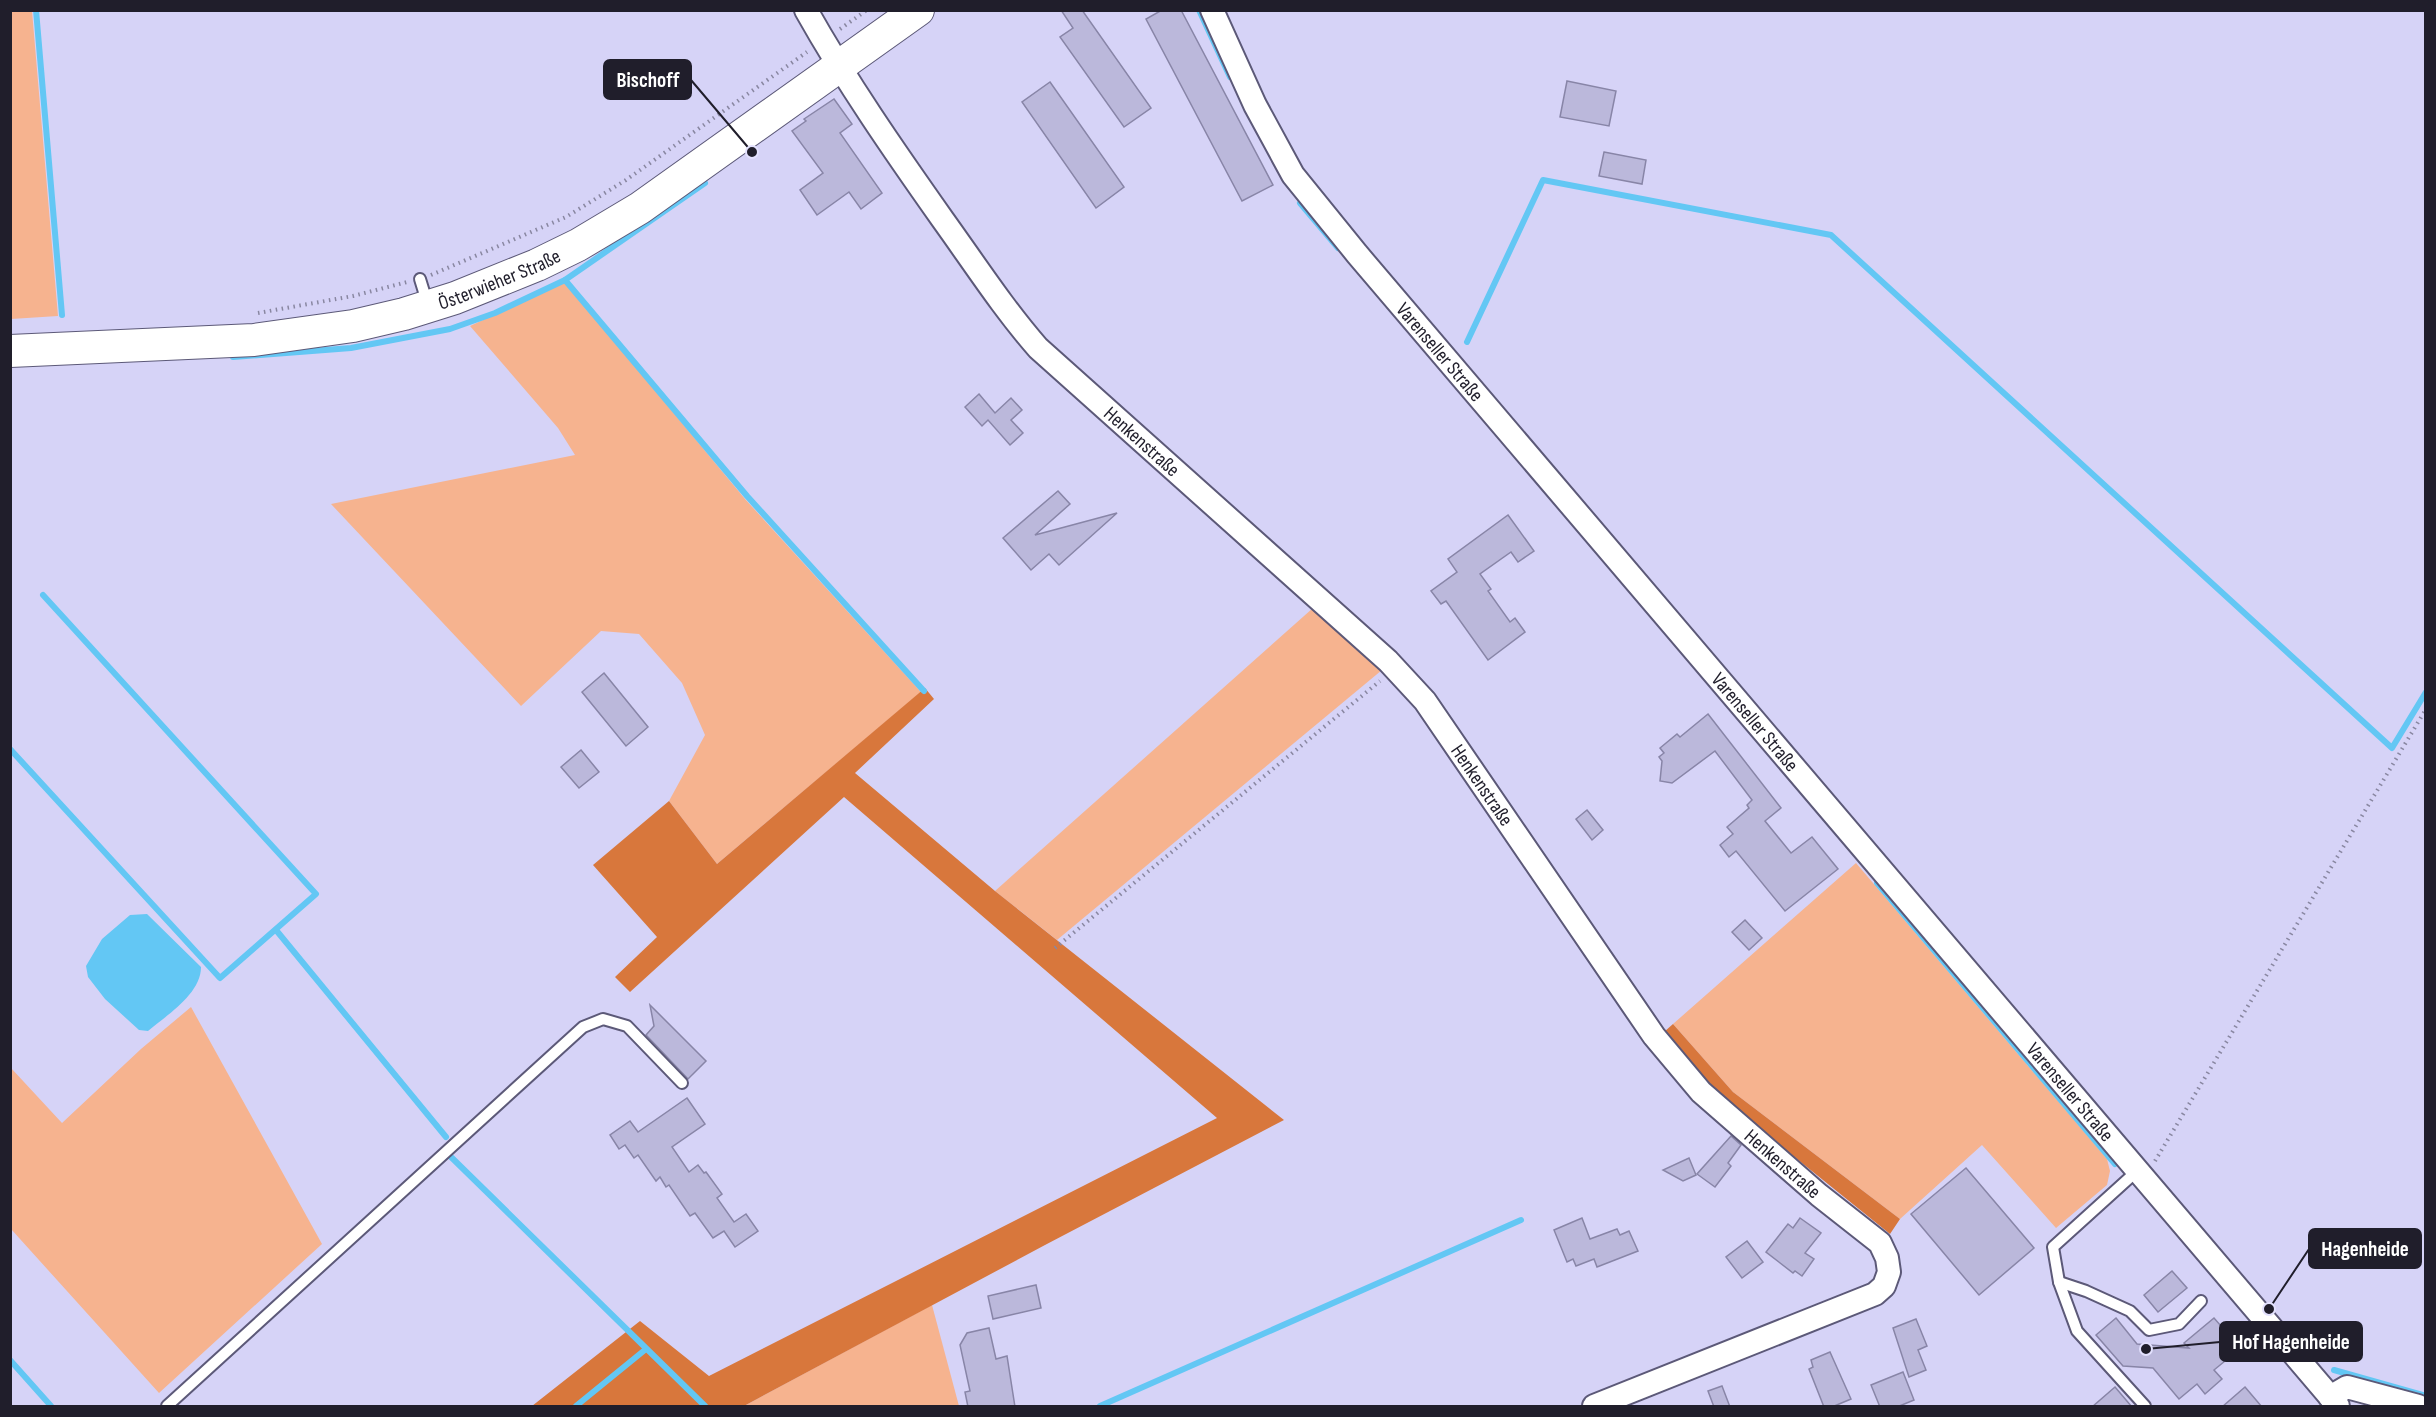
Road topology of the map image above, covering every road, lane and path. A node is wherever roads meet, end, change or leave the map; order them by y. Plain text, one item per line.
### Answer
1 (806, 10) edge
2 (867, 10) edge
3 (918, 10) edge
4 (1212, 10) edge
5 (831, 54) junction
6 (425, 293) junction
7 (252, 316) dead end
8 (10, 351) edge
9 (1395, 669) junction
10 (2426, 709) edge
11 (1055, 948) dead end
12 (682, 1083) dead end
13 (2141, 1175) junction
14 (2059, 1282) junction
15 (2200, 1301) dead end
16 (2334, 1402) edge
17 (167, 1407) edge
18 (1594, 1407) edge
19 (2145, 1407) edge
20 (2418, 1407) edge

1 - 5 street, Henkenstraße
2 - 5 path
3 - 5 street, Österwieher Straße
4 - 13 street, Varenseller Straße
5 - 6 path
5 - 6 street, Österwieher Straße
5 - 9 street, Henkenstraße
6 - 7 path
6 - 8 street, Österwieher Straße
9 - 11 path
9 - 18 street, Henkenstraße
10 - 13 path
12 - 17 lane
13 - 14 lane
13 - 16 street, Varenseller Straße
14 - 15 lane
14 - 19 lane
16 - 20 street

